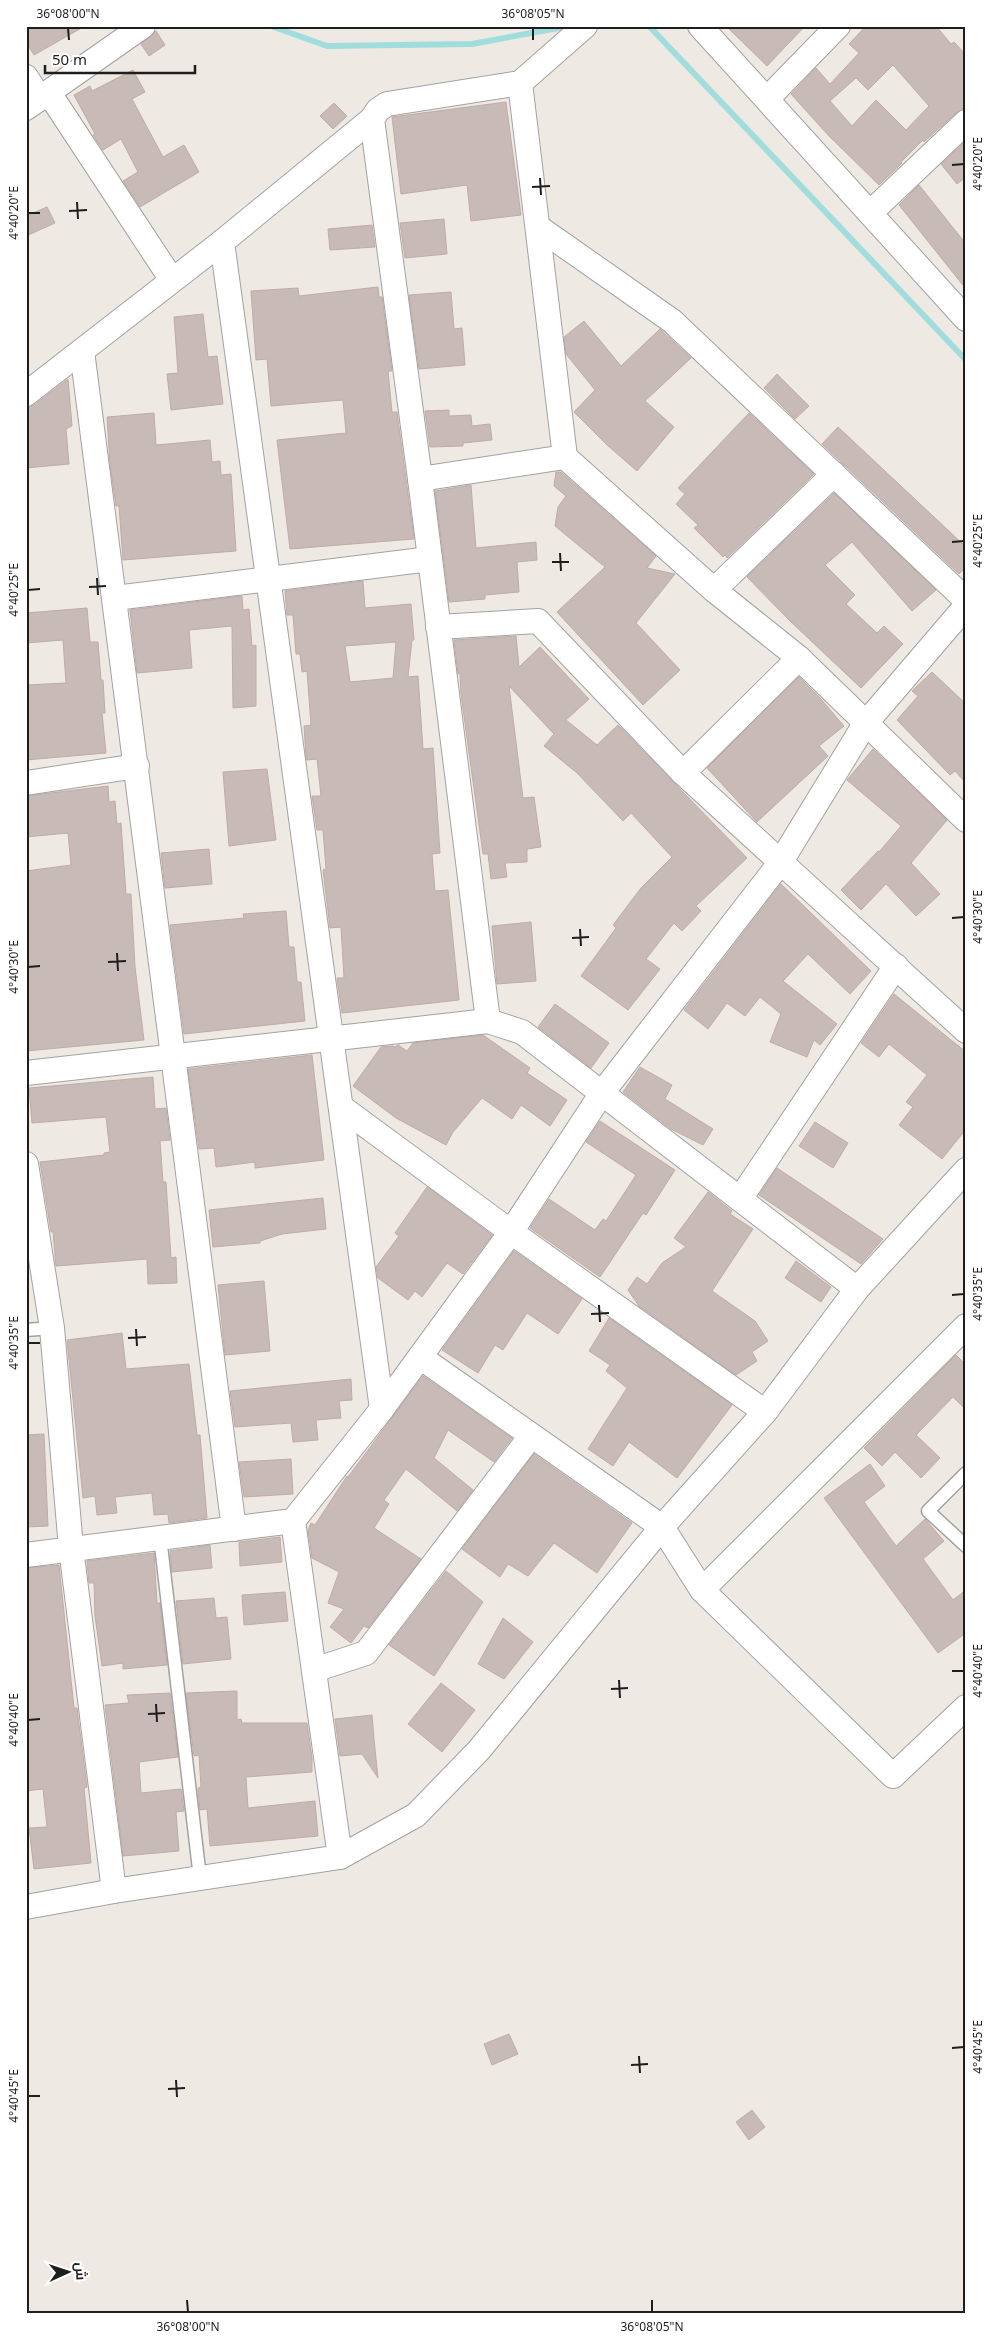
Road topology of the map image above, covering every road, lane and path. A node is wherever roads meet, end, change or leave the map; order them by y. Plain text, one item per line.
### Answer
1 (143, 26) edge
2 (585, 26) edge
3 (700, 26) edge
4 (838, 26) edge
5 (26, 77) edge
6 (520, 83) junction
7 (766, 99) junction
8 (38, 100) edge
9 (372, 119) junction
10 (966, 122) edge
11 (870, 213) junction
12 (538, 227) junction
13 (222, 242) junction
14 (172, 280) junction
15 (966, 318) edge
16 (82, 351) junction
17 (26, 394) edge
18 (565, 457) junction
19 (834, 474) junction
20 (420, 479) junction
21 (430, 559) junction
22 (269, 579) junction
23 (714, 590) junction
24 (115, 598) junction
25 (966, 600) edge
26 (966, 606) edge
27 (438, 627) junction
28 (799, 658) junction
29 (865, 724) junction
30 (137, 766) junction
31 (683, 773) junction
32 (26, 783) edge
33 (966, 820) edge
34 (780, 864) junction
35 (896, 966) junction
36 (488, 1021) junction
37 (966, 1031) edge
38 (330, 1039) junction
39 (172, 1057) junction
40 (26, 1073) edge
41 (602, 1094) junction
42 (341, 1107) junction
43 (26, 1164) edge
44 (966, 1170) edge
45 (740, 1199) junction
46 (511, 1232) junction
47 (857, 1289) junction
48 (52, 1328) junction
49 (26, 1330) edge
50 (963, 1334) edge
51 (420, 1357) junction
52 (382, 1409) junction
53 (765, 1412) junction
54 (531, 1436) junction
55 (966, 1473) edge
56 (294, 1520) junction
57 (662, 1528) junction
58 (234, 1529) junction
59 (160, 1537) junction
60 (966, 1546) edge
61 (71, 1548) junction
62 (26, 1555) edge
63 (702, 1590) junction
64 (314, 1670) junction
65 (966, 1707) edge
66 (340, 1857) junction
67 (200, 1878) junction
68 (114, 1891) junction
69 (26, 1907) edge

1 - 8 street
2 - 6 street
3 - 7 street
4 - 7 street
5 - 8 street
6 - 9 street
6 - 12 street
7 - 11 street
8 - 14 street
9 - 13 street
9 - 20 street
10 - 11 street
11 - 15 street
12 - 18 street
12 - 19 street
13 - 14 street
13 - 22 street
14 - 16 street
16 - 17 street
16 - 24 street
18 - 20 street
18 - 23 street
19 - 23 street
19 - 25 street
20 - 21 street
21 - 22 street
21 - 27 street
22 - 24 street
22 - 38 street
23 - 28 street
24 - 30 street
26 - 29 street
27 - 31 street
27 - 36 street
28 - 29 street
28 - 31 street
29 - 33 street
29 - 34 street
30 - 32 street
30 - 39 street
31 - 34 street
34 - 35 street
34 - 41 street
35 - 37 street
35 - 45 street
36 - 38 street
36 - 41 street
38 - 39 street
38 - 42 street
39 - 40 street
39 - 58 street
41 - 45 street
41 - 46 street
42 - 46 street
42 - 52 street
43 - 48 street
44 - 47 street
45 - 47 street
46 - 51 street
46 - 53 street
47 - 53 street
48 - 49 lane
48 - 61 street
50 - 63 street
51 - 52 street
51 - 54 street
52 - 56 street
53 - 57 street
54 - 57 street
54 - 64 street
55 - 60 lane
56 - 58 street
56 - 64 street
57 - 63 street
57 - 66 street
58 - 59 street
59 - 61 street
59 - 67 lane
61 - 62 street
61 - 68 street
63 - 65 street
64 - 66 street
66 - 67 street
67 - 68 street
68 - 69 street

